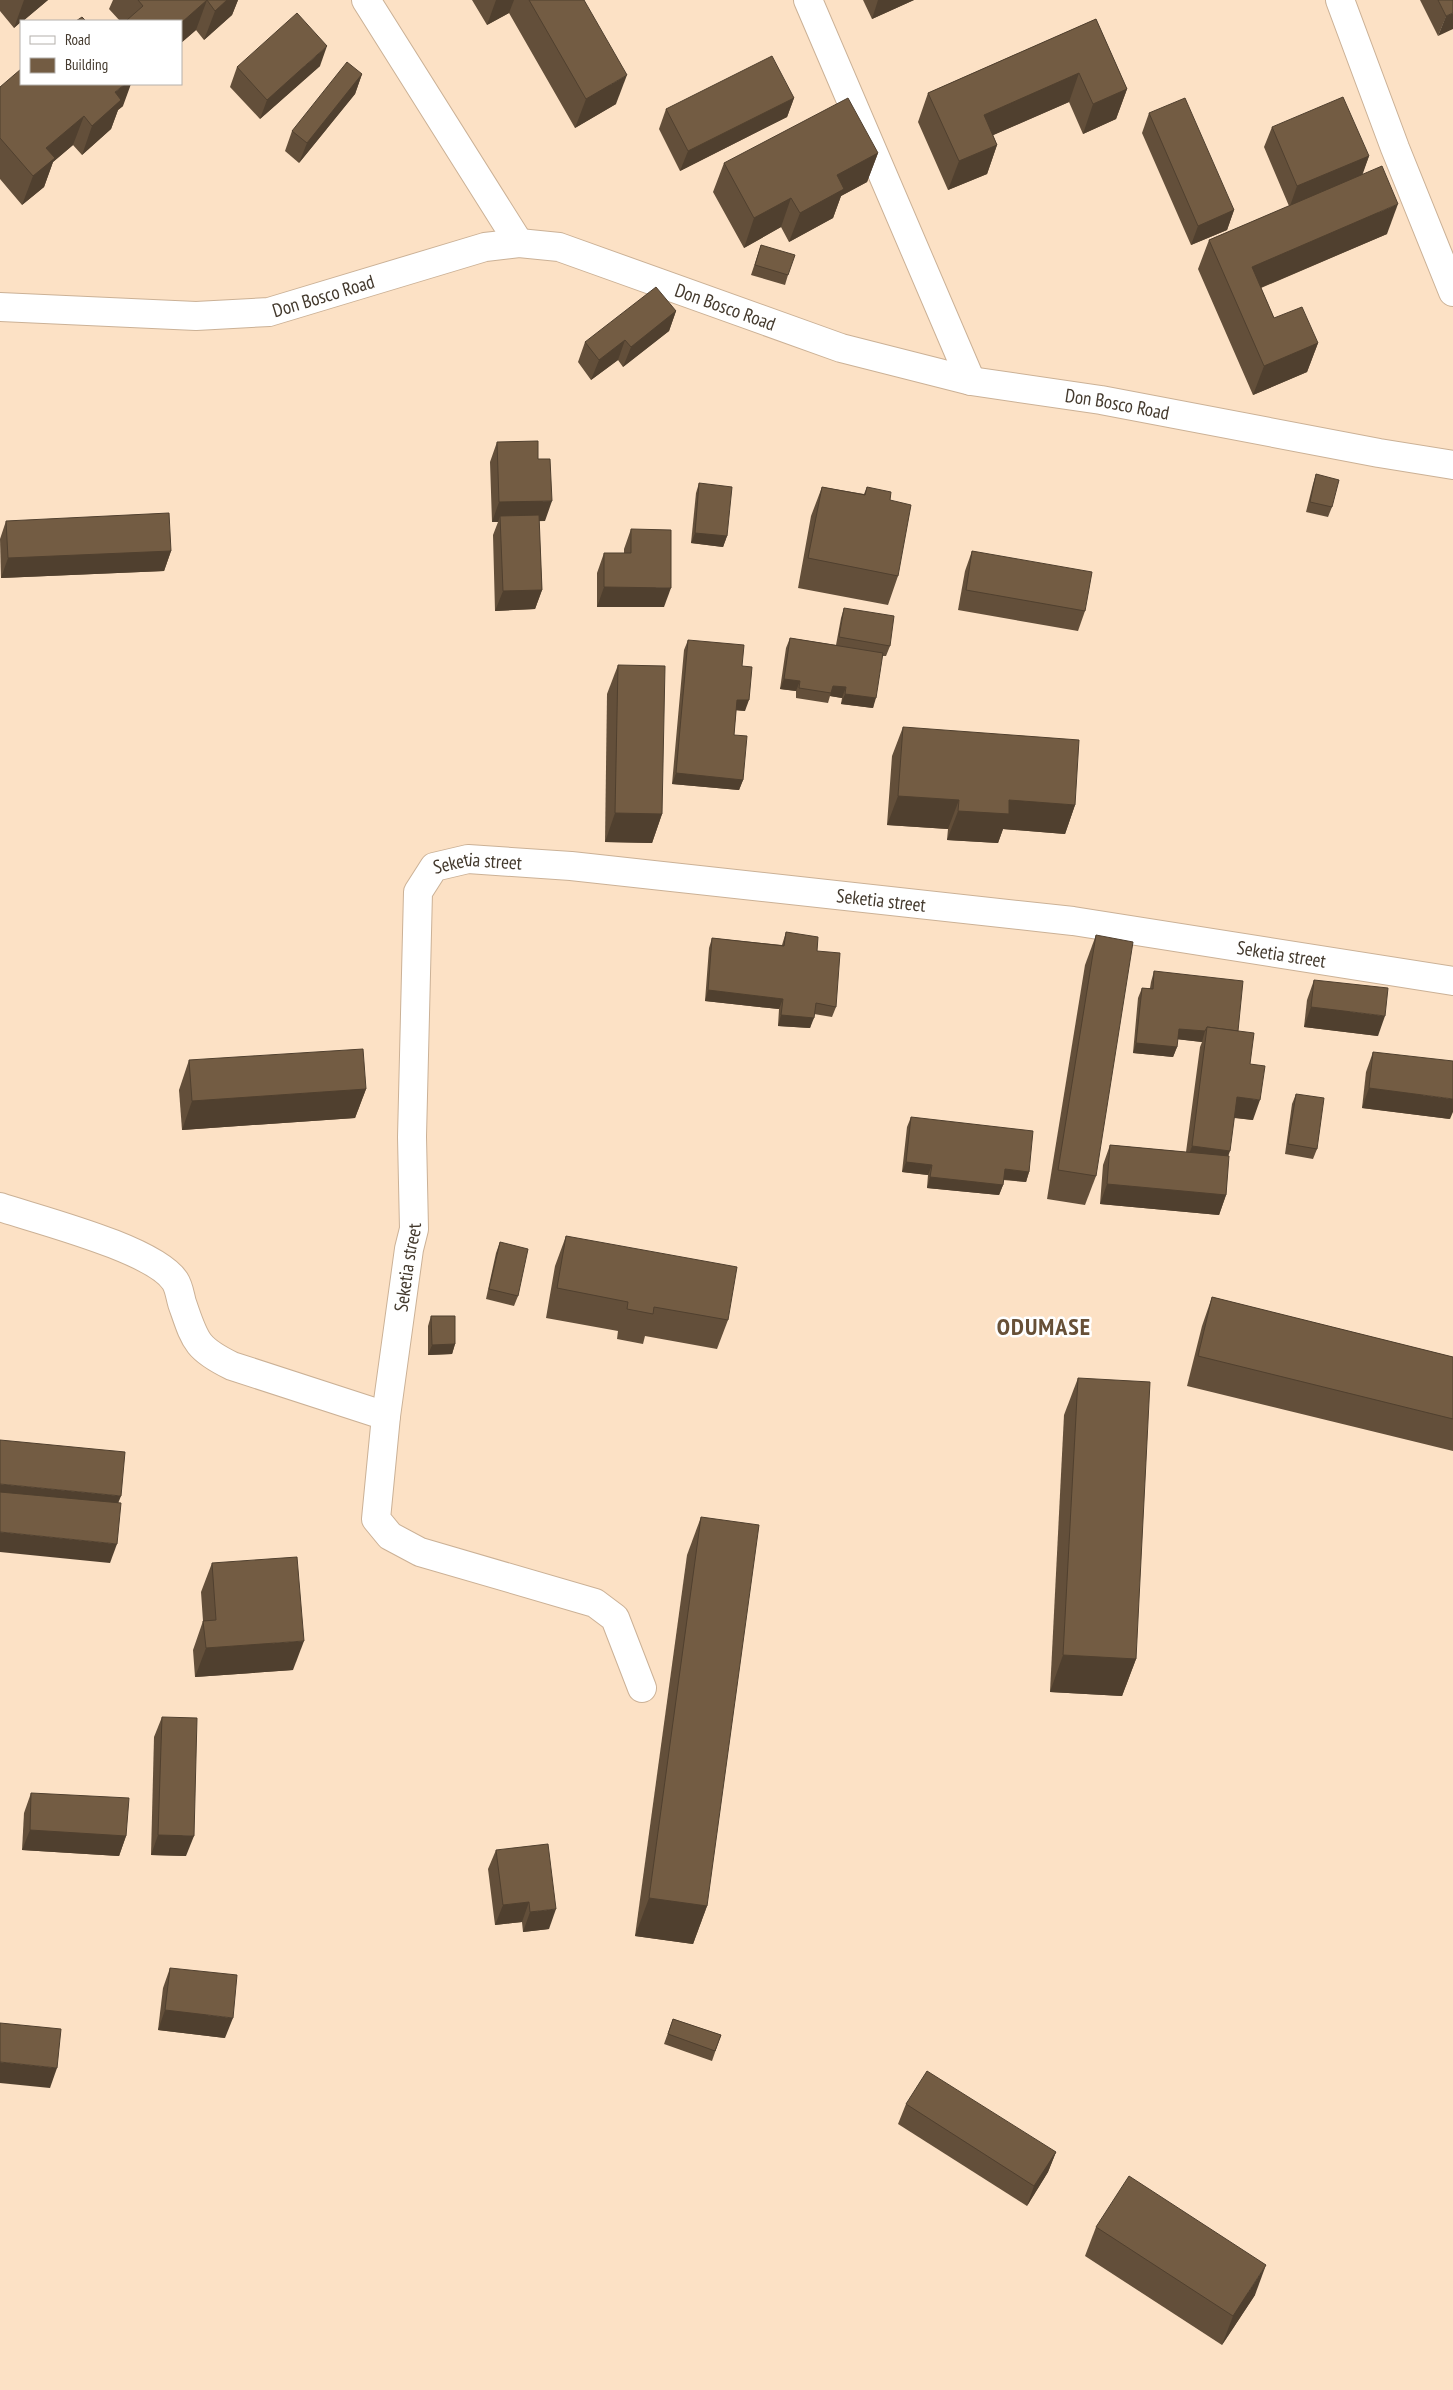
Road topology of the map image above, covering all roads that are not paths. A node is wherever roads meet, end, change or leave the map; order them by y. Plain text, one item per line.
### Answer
1 (366, 0) edge
2 (808, 0) edge
3 (1340, 0) edge
4 (519, 243) junction
5 (1453, 292) edge
6 (0, 307) edge
7 (972, 381) junction
8 (1453, 465) edge
9 (1453, 982) edge
10 (0, 1207) edge
11 (386, 1416) junction
12 (642, 1688) dead end

1 - 4 street
2 - 7 street
3 - 5 street
4 - 6 street, Don Bosco Road
4 - 7 street, Don Bosco Road
7 - 8 street, Don Bosco Road
9 - 11 street, Seketia street
10 - 11 street
11 - 12 street, Seketia street

